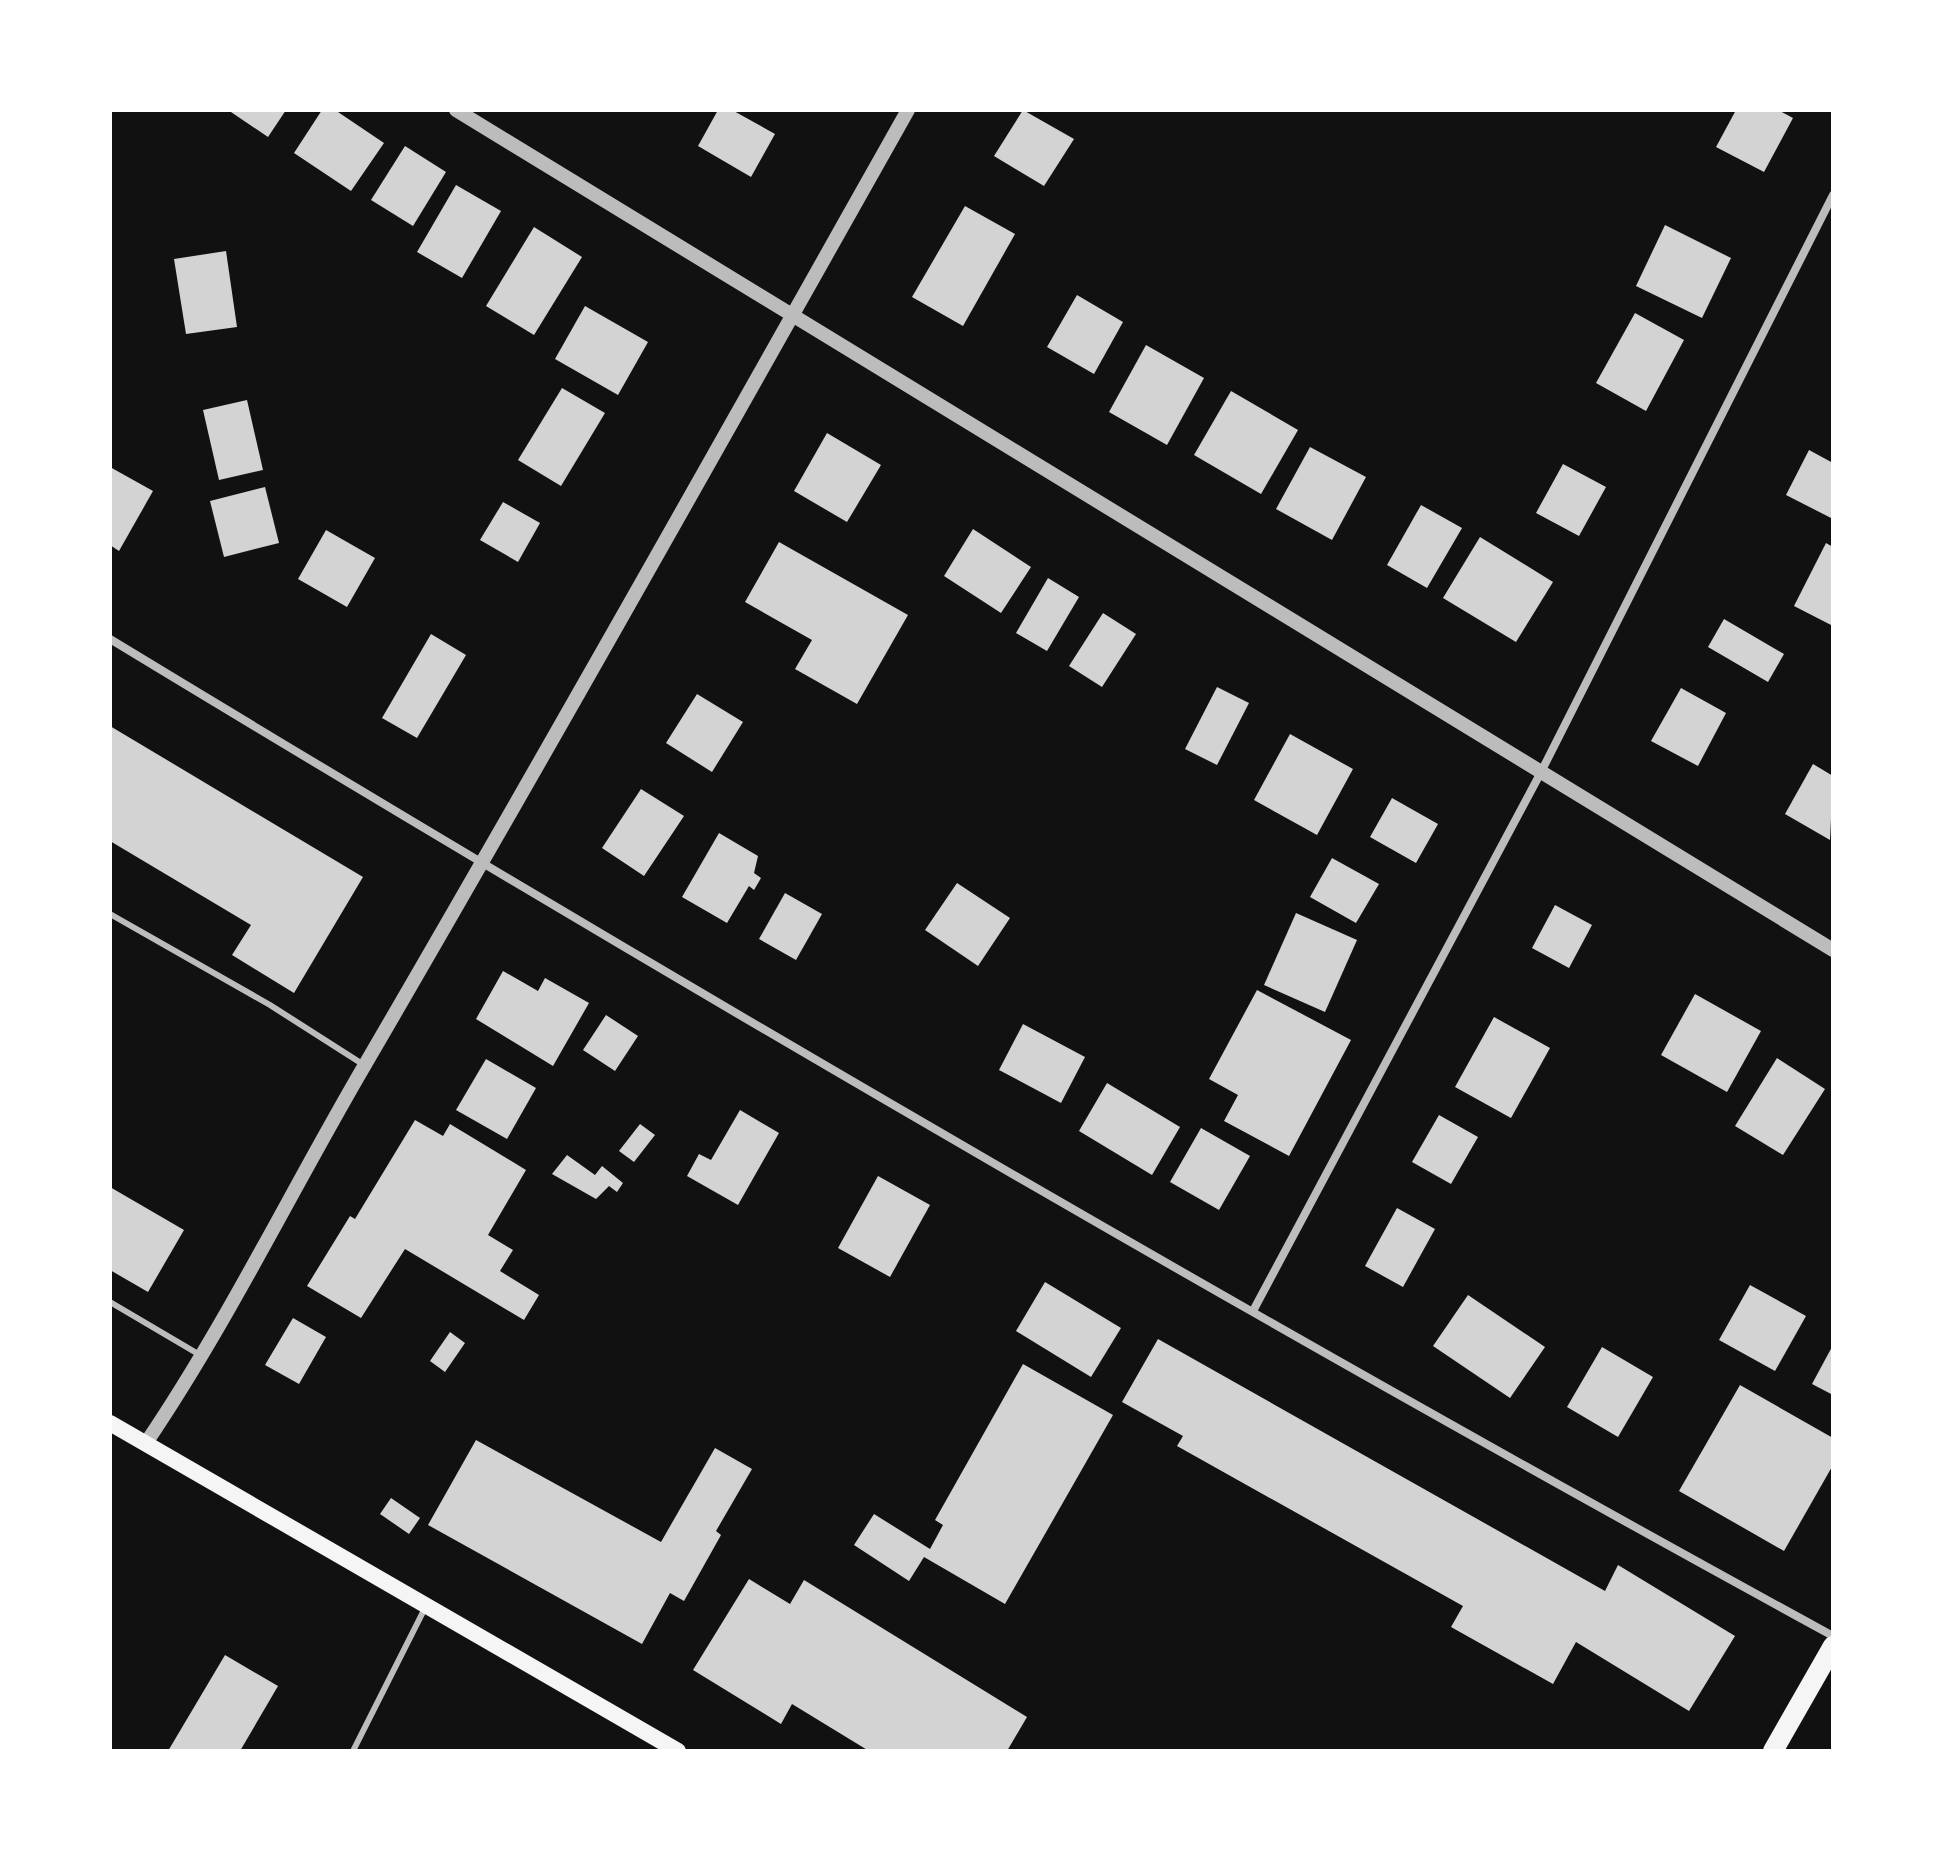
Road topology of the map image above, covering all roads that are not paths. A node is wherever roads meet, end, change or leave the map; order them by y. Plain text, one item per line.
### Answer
1 (456, 110) edge
2 (908, 110) edge
3 (1833, 195) edge
4 (794, 313) junction
5 (110, 639) edge
6 (1540, 774) junction
7 (483, 865) junction
8 (110, 914) edge
9 (1833, 950) edge
10 (365, 1065) junction
11 (110, 1302) edge
12 (1253, 1311) junction
13 (201, 1356) junction
14 (110, 1423) edge
15 (146, 1443) junction
16 (427, 1605) junction
17 (1833, 1636) edge
18 (1833, 1646) edge
19 (353, 1751) edge
20 (678, 1751) edge
21 (1773, 1751) edge

1 - 4 street
2 - 4 street
3 - 6 street
4 - 6 street
4 - 7 street
5 - 7 street
6 - 9 street
6 - 12 street
7 - 10 street
7 - 12 street
8 - 10 lane
10 - 13 street
11 - 13 lane
12 - 17 street
13 - 15 street
14 - 15 main road
15 - 16 main road
16 - 19 lane
16 - 20 main road
18 - 21 main road

